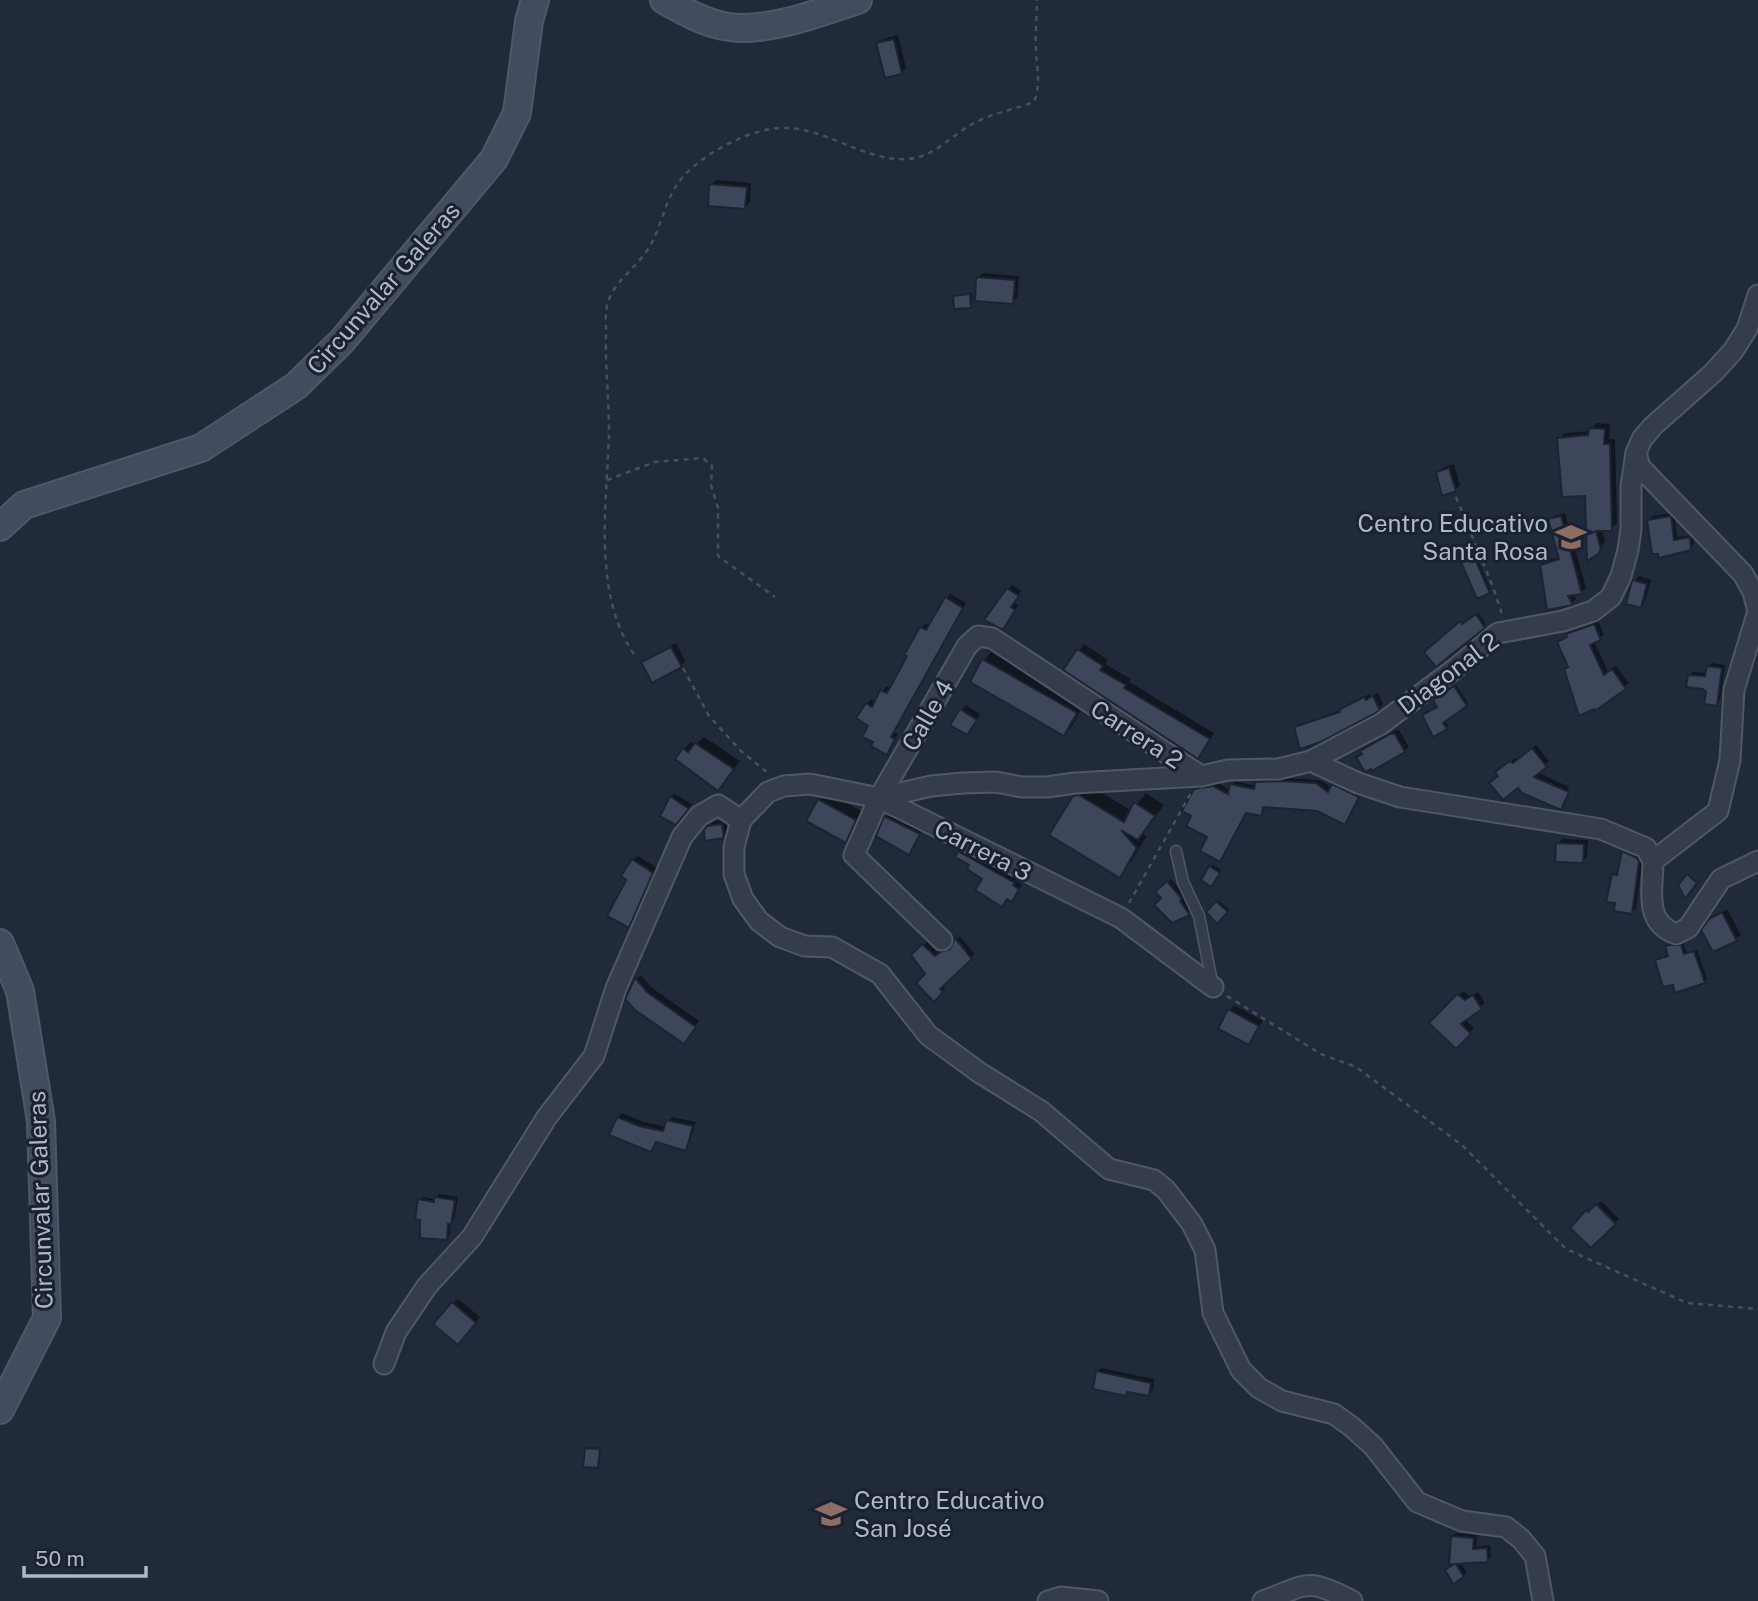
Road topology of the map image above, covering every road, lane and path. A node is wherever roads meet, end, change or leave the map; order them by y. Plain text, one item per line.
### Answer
1 (535, 0) edge
2 (664, 0) edge
3 (858, 0) edge
4 (1037, 0) edge
5 (1758, 295) edge
6 (1636, 453) junction
7 (607, 481) junction
8 (1456, 498) dead end
9 (0, 527) edge
10 (775, 597) dead end
11 (1507, 631) junction
12 (978, 636) joint
13 (634, 654) dead end
14 (683, 668) dead end
15 (1311, 761) junction
16 (1200, 776) junction
17 (784, 786) junction
18 (879, 797) junction
19 (741, 820) junction
20 (1176, 850) dead end
21 (1653, 861) junction
22 (1758, 861) edge
23 (1121, 918) junction
24 (942, 940) dead end
25 (0, 943) edge
26 (1213, 987) junction
27 (1758, 1309) edge
28 (384, 1364) dead end
29 (0, 1409) edge
30 (1048, 1601) edge
31 (1098, 1601) edge
32 (1263, 1601) edge
33 (1352, 1601) edge
34 (1543, 1601) edge

1 - 9 main road, Circunvalar Galeras
2 - 3 main road
4 - 7 path
5 - 6 street
6 - 11 street, Diagonal 2
6 - 21 street
7 - 10 path
7 - 13 path
8 - 11 path
11 - 15 street, Diagonal 2
12 - 16 street, Carrera 2
12 - 18 street, Calle 4
14 - 17 path
15 - 16 street, Carrera 2
15 - 21 street
16 - 18 street
16 - 23 path
17 - 18 street, Carrera 3
17 - 19 street
18 - 23 street, Carrera 3
18 - 24 street, Calle 4
19 - 28 street
19 - 34 street
20 - 26 lane
21 - 22 street
23 - 26 street, Carrera 3
25 - 29 main road, Circunvalar Galeras
26 - 27 path
30 - 31 street
32 - 33 street

